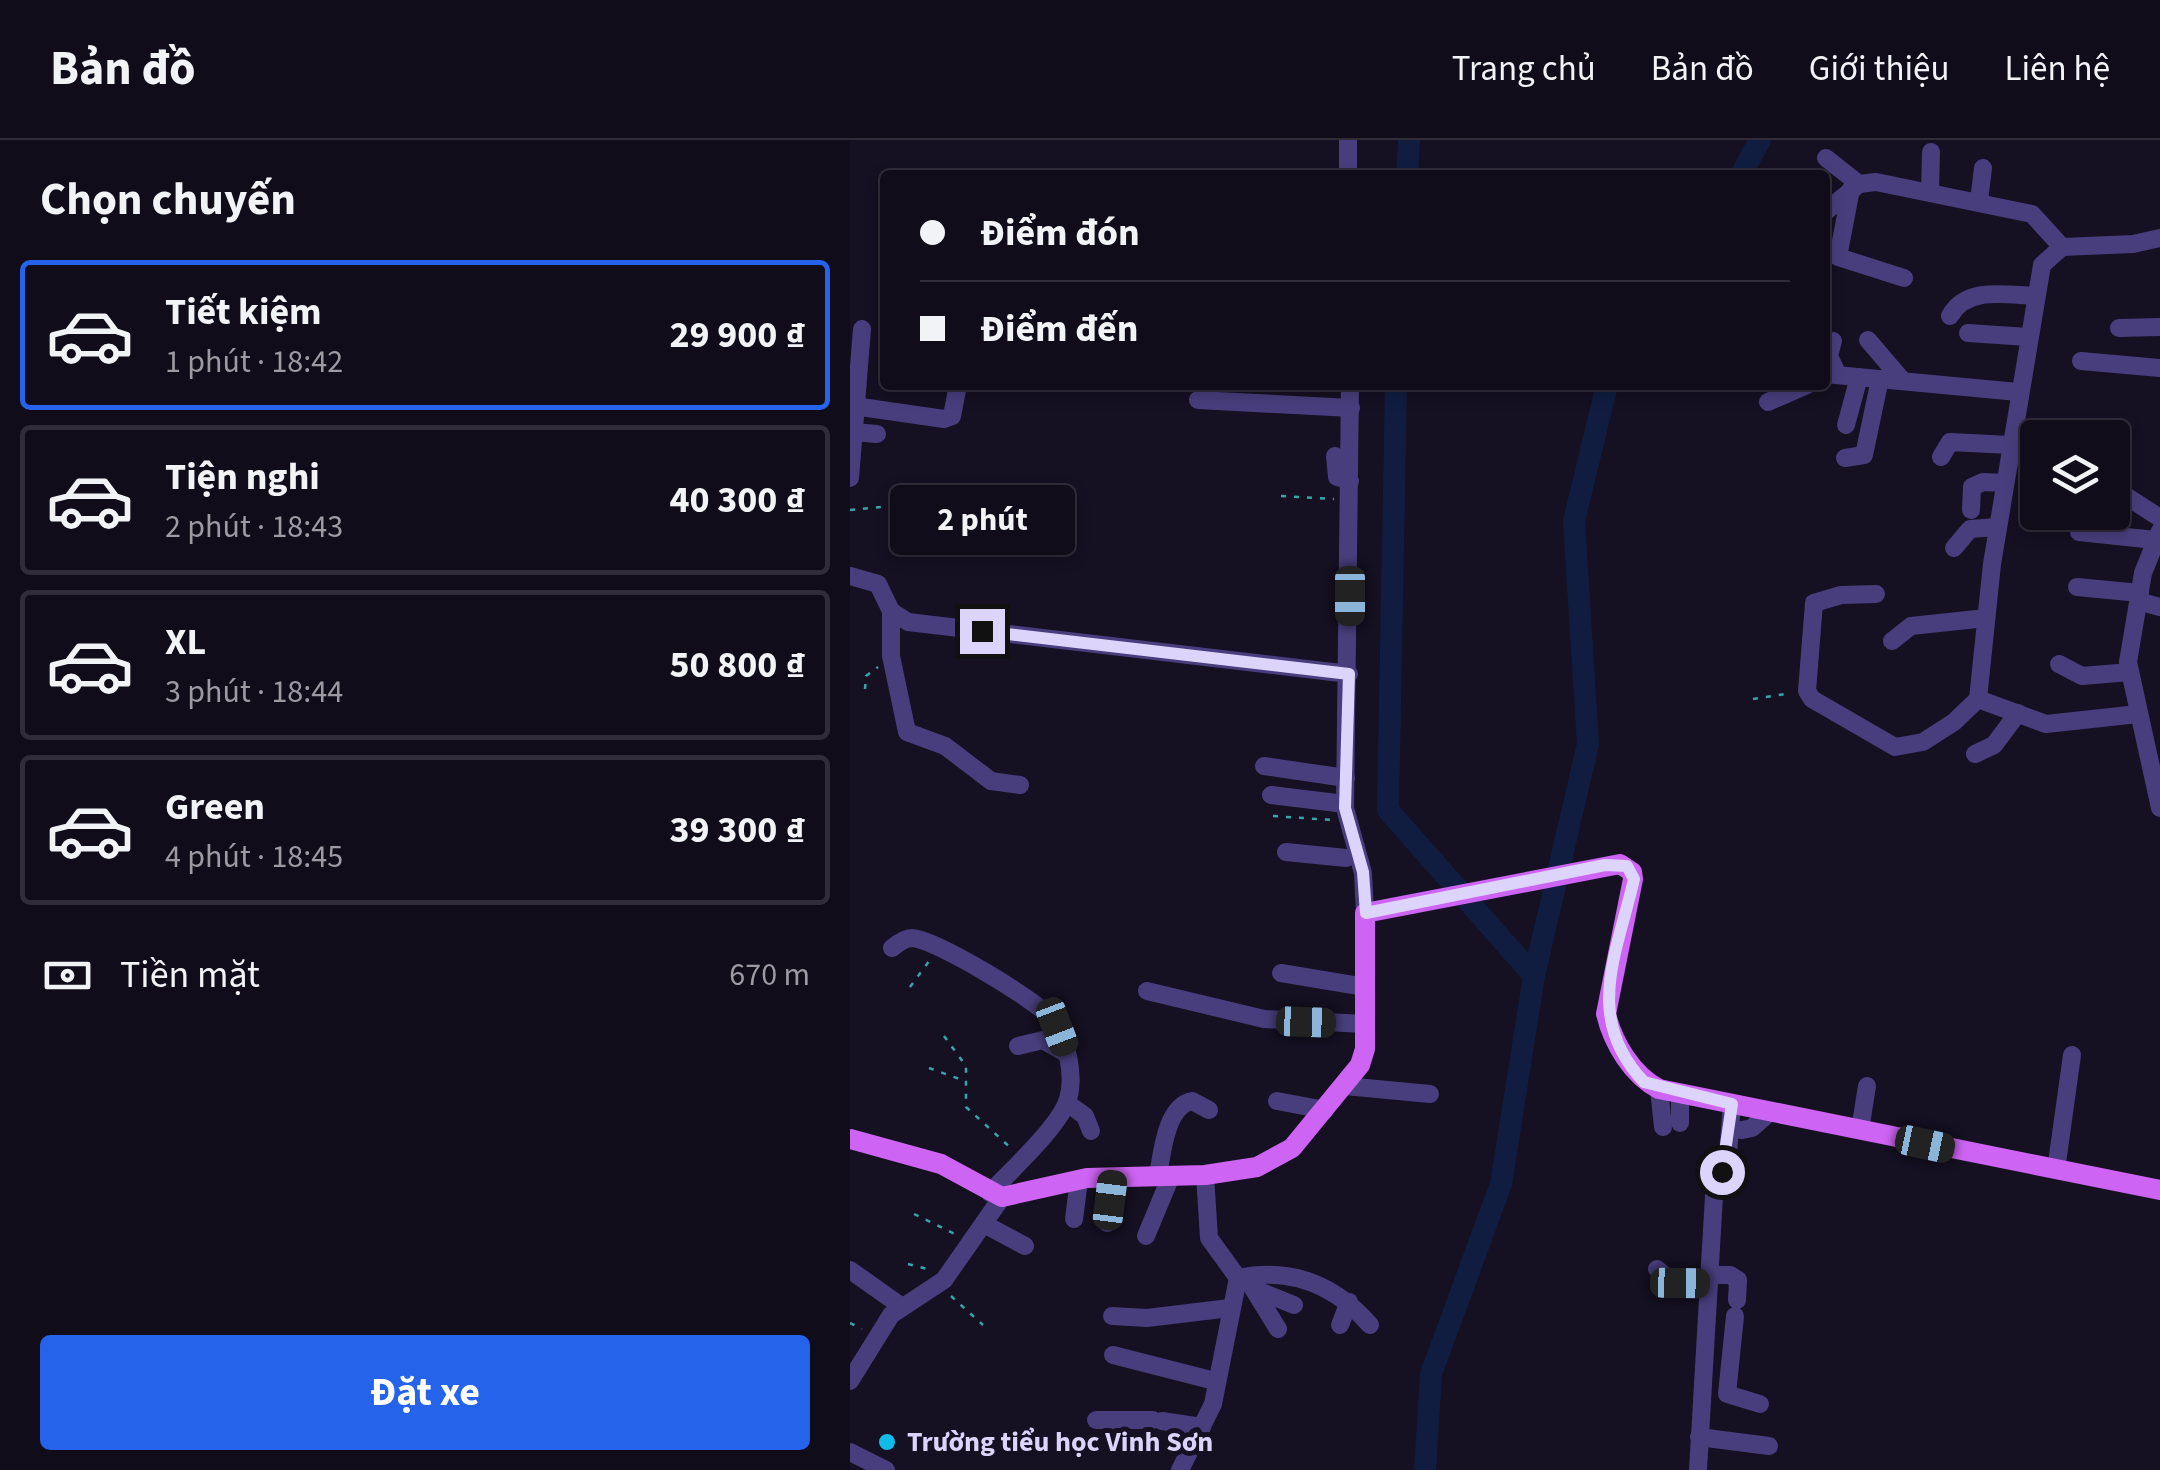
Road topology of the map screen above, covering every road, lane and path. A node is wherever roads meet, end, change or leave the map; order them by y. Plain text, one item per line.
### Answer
1 (1348, 140) edge
2 (1931, 152) dead end
3 (1826, 158) dead end
4 (1983, 168) dead end
5 (1348, 170) edge
6 (1855, 186) junction
7 (1930, 192) junction
8 (1979, 201) junction
9 (1830, 208) edge
10 (2160, 238) edge
11 (2062, 247) junction
12 (1904, 278) dead end
13 (2035, 296) junction
14 (1950, 316) dead end
15 (2160, 327) edge
16 (2119, 328) dead end
17 (862, 329) dead end
18 (1968, 333) dead end
19 (2028, 337) junction
20 (1868, 340) dead end
21 (1833, 341) dead end
22 (1830, 352) edge
23 (2081, 361) dead end
24 (2160, 368) edge
25 (1832, 374) edge
26 (1858, 377) junction
27 (1880, 379) junction
28 (1903, 381) junction
29 (957, 390) edge
30 (1350, 390) edge
31 (1796, 390) edge
32 (2018, 392) junction
33 (1198, 400) dead end
34 (1768, 402) dead end
35 (854, 406) junction
36 (1351, 408) junction
37 (1846, 424) dead end
38 (852, 432) junction
39 (877, 434) dead end
40 (2010, 445) junction
41 (851, 454) edge
42 (1335, 456) dead end
43 (1845, 458) dead end
44 (1941, 458) dead end
45 (850, 478) edge
46 (1350, 480) junction
47 (2005, 483) junction
48 (1281, 496) dead end
49 (2130, 499) edge
50 (1338, 500) dead end
51 (890, 506) dead end
52 (850, 510) edge
53 (1971, 510) dead end
54 (2160, 518) edge
55 (1998, 527) junction
56 (2080, 532) dead end
57 (2158, 536) edge
58 (1954, 548) dead end
59 (850, 576) edge
60 (2077, 587) dead end
61 (1876, 594) dead end
62 (2139, 598) junction
63 (2160, 607) edge
64 (891, 611) junction
65 (1986, 618) junction
66 (1892, 641) dead end
67 (892, 660) junction
68 (2060, 664) dead end
69 (2130, 672) junction
70 (1349, 674) junction
71 (2103, 676) junction
72 (865, 689) dead end
73 (1807, 691) junction
74 (2106, 698) dead end
75 (1753, 699) dead end
76 (1978, 699) junction
77 (2018, 713) junction
78 (2138, 714) junction
79 (1975, 754) dead end
80 (1264, 766) dead end
81 (1346, 778) junction
82 (1020, 785) dead end
83 (1271, 795) dead end
84 (2160, 808) edge
85 (1346, 813) junction
86 (1273, 816) dead end
87 (1286, 852) dead end
88 (1354, 859) junction
89 (1366, 913) junction
90 (892, 948) dead end
91 (938, 948) junction
92 (1280, 974) dead end
93 (910, 987) dead end
94 (1365, 988) junction
95 (1147, 991) dead end
96 (1365, 1024) junction
97 (944, 1036) dead end
98 (1018, 1046) dead end
99 (1067, 1054) junction
100 (2072, 1056) dead end
101 (929, 1068) dead end
102 (966, 1081) junction
103 (1346, 1086) junction
104 (1867, 1086) dead end
105 (1669, 1091) junction
106 (1430, 1094) dead end
107 (1277, 1100) dead end
108 (1068, 1103) junction
109 (1732, 1104) junction
110 (1209, 1110) dead end
111 (1324, 1110) junction
112 (1770, 1112) junction
113 (1672, 1125) dead end
114 (1090, 1130) dead end
115 (1742, 1130) dead end
116 (1860, 1130) junction
117 (1155, 1134) dead end
118 (850, 1139) edge
119 (1022, 1157) junction
120 (2056, 1170) junction
121 (1204, 1175) junction
122 (1159, 1176) junction
123 (1113, 1177) junction
124 (1079, 1180) junction
125 (2160, 1190) edge
126 (996, 1195) junction
127 (914, 1214) dead end
128 (1074, 1218) dead end
129 (1107, 1223) dead end
130 (984, 1224) junction
131 (1146, 1236) dead end
132 (972, 1242) junction
133 (1025, 1246) dead end
134 (908, 1264) dead end
135 (1656, 1269) dead end
136 (850, 1270) edge
137 (1708, 1279) junction
138 (942, 1281) junction
139 (1246, 1281) junction
140 (1349, 1302) junction
141 (1294, 1305) dead end
142 (901, 1306) junction
143 (1230, 1308) junction
144 (1112, 1316) dead end
145 (984, 1325) dead end
146 (1340, 1325) dead end
147 (1370, 1326) dead end
148 (1278, 1329) dead end
149 (1113, 1355) dead end
150 (1213, 1379) junction
151 (850, 1382) edge
152 (1760, 1404) dead end
153 (1096, 1420) dead end
154 (1202, 1427) junction
155 (1699, 1437) junction
156 (1768, 1446) dead end
157 (850, 1452) edge
158 (886, 1470) edge
159 (1180, 1470) edge
160 (1698, 1470) edge

1 - 5 street
2 - 7 street
3 - 6 street
4 - 8 street
6 - 7 street
6 - 9 street
6 - 12 street
7 - 8 street
8 - 11 street
10 - 11 street
11 - 13 street
13 - 14 street
13 - 19 street
15 - 16 street
17 - 35 street
18 - 19 street
19 - 32 street
20 - 28 street
21 - 22 street
23 - 24 street
25 - 26 street
26 - 27 street
26 - 37 street
27 - 28 street
27 - 43 street
28 - 32 street
29 - 35 street
30 - 36 street
31 - 34 street
32 - 40 street
33 - 36 street
35 - 38 street
36 - 46 street
38 - 39 street
38 - 41 street
40 - 44 street
40 - 47 street
41 - 45 street
42 - 46 street
46 - 70 street
47 - 53 street
47 - 55 street
48 - 50 path
49 - 54 street
51 - 52 path
55 - 58 street
55 - 65 street
56 - 57 street
57 - 62 street
59 - 64 street
60 - 62 street
61 - 73 street
62 - 63 street
62 - 69 street
64 - 67 street
64 - 70 street
65 - 66 street
65 - 76 street
67 - 72 path
67 - 82 street
68 - 71 street
69 - 71 street
69 - 78 street
70 - 81 street
71 - 74 street
73 - 75 path
73 - 76 street
76 - 77 street
77 - 78 street
77 - 79 street
78 - 84 street
80 - 81 street
81 - 85 street
83 - 85 street
85 - 86 path
85 - 88 street
87 - 88 street
88 - 89 street
89 - 94 main road
89 - 105 main road
90 - 91 street
91 - 93 path
91 - 99 street
92 - 94 street
94 - 96 main road
95 - 96 street
96 - 103 main road
97 - 102 path
98 - 99 street
99 - 108 street
100 - 120 street
101 - 102 path
102 - 119 path
103 - 106 street
103 - 111 main road
104 - 116 street
105 - 109 main road
105 - 113 street
107 - 111 street
108 - 114 street
108 - 119 street
109 - 112 main road
109 - 137 street
110 - 122 street
111 - 121 main road
112 - 115 street
112 - 116 main road
116 - 120 main road
117 - 122 street
118 - 126 main road
119 - 126 street
120 - 125 main road
121 - 122 main road
121 - 139 street
122 - 123 main road
122 - 131 street
123 - 124 main road
123 - 129 street
124 - 126 main road
124 - 128 street
126 - 130 street
127 - 132 path
130 - 132 street
130 - 133 street
132 - 138 street
134 - 138 path
135 - 137 street
136 - 142 street
137 - 152 street
137 - 155 street
138 - 142 street
138 - 145 path
139 - 140 street
139 - 141 street
139 - 143 street
139 - 148 street
140 - 146 street
140 - 147 street
142 - 151 street
143 - 144 street
143 - 150 street
149 - 150 street
150 - 154 street
153 - 154 street
154 - 159 street
155 - 156 street
155 - 160 street
157 - 158 street

